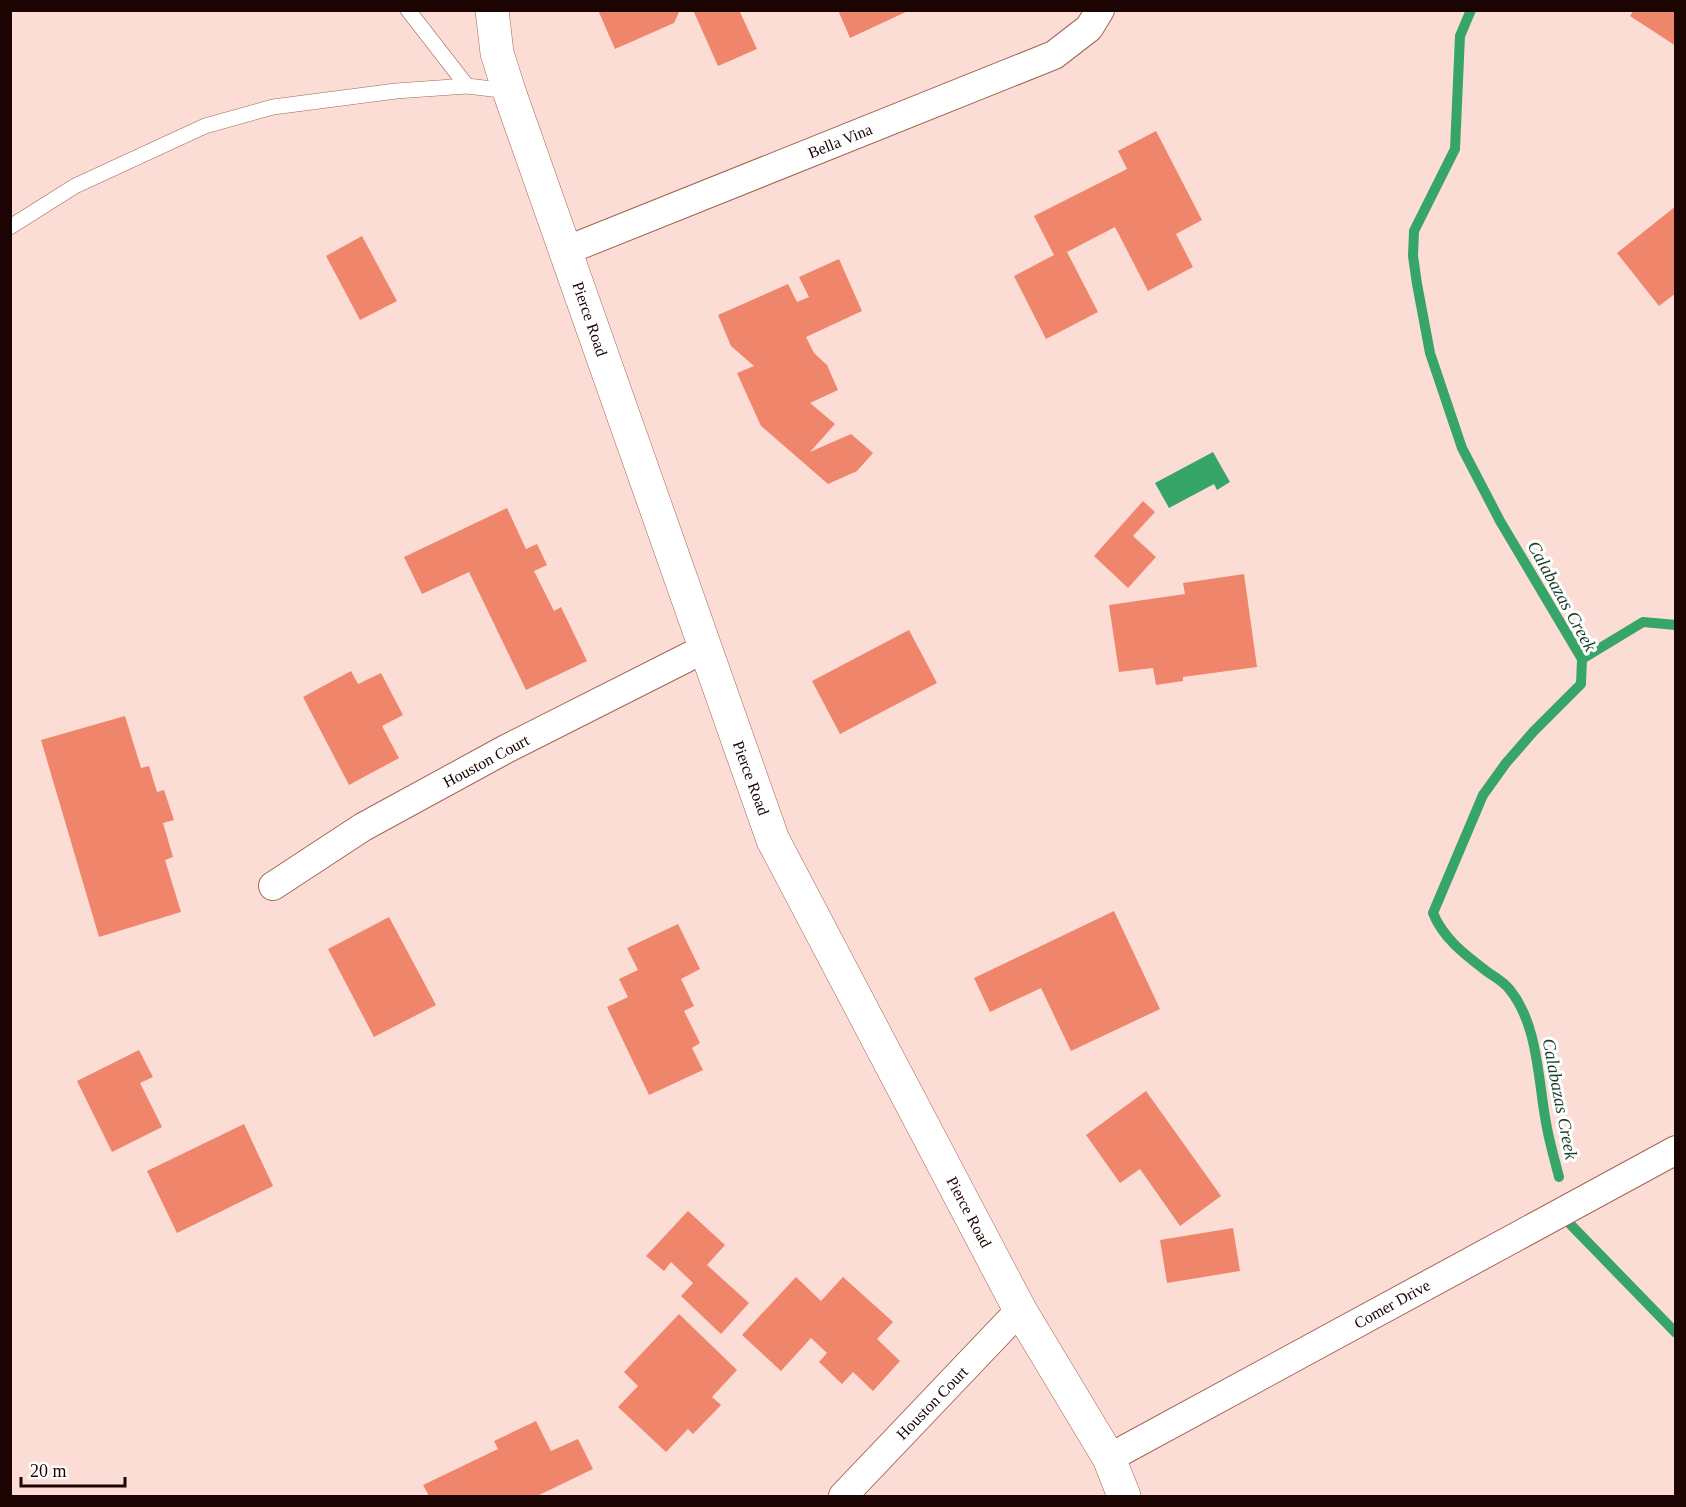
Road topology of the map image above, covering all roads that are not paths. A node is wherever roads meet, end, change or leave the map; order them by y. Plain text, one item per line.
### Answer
1 (408, 10) edge
2 (492, 10) edge
3 (1100, 10) edge
4 (467, 86) junction
5 (509, 91) junction
6 (10, 227) edge
7 (565, 251) junction
8 (706, 648) junction
9 (273, 886) dead end
10 (1676, 1150) edge
11 (1020, 1310) junction
12 (1109, 1458) junction
13 (843, 1497) edge
14 (1124, 1497) edge

1 - 4 lane
2 - 5 street, Pierce Road
3 - 7 street, Bella Vina
4 - 5 lane
4 - 6 lane
5 - 7 street, Pierce Road
7 - 8 street, Pierce Road
8 - 9 street, Houston Court
8 - 11 street, Pierce Road
10 - 12 street, Comer Drive
11 - 12 street, Pierce Road
11 - 13 street, Houston Court
12 - 14 street, Pierce Road

